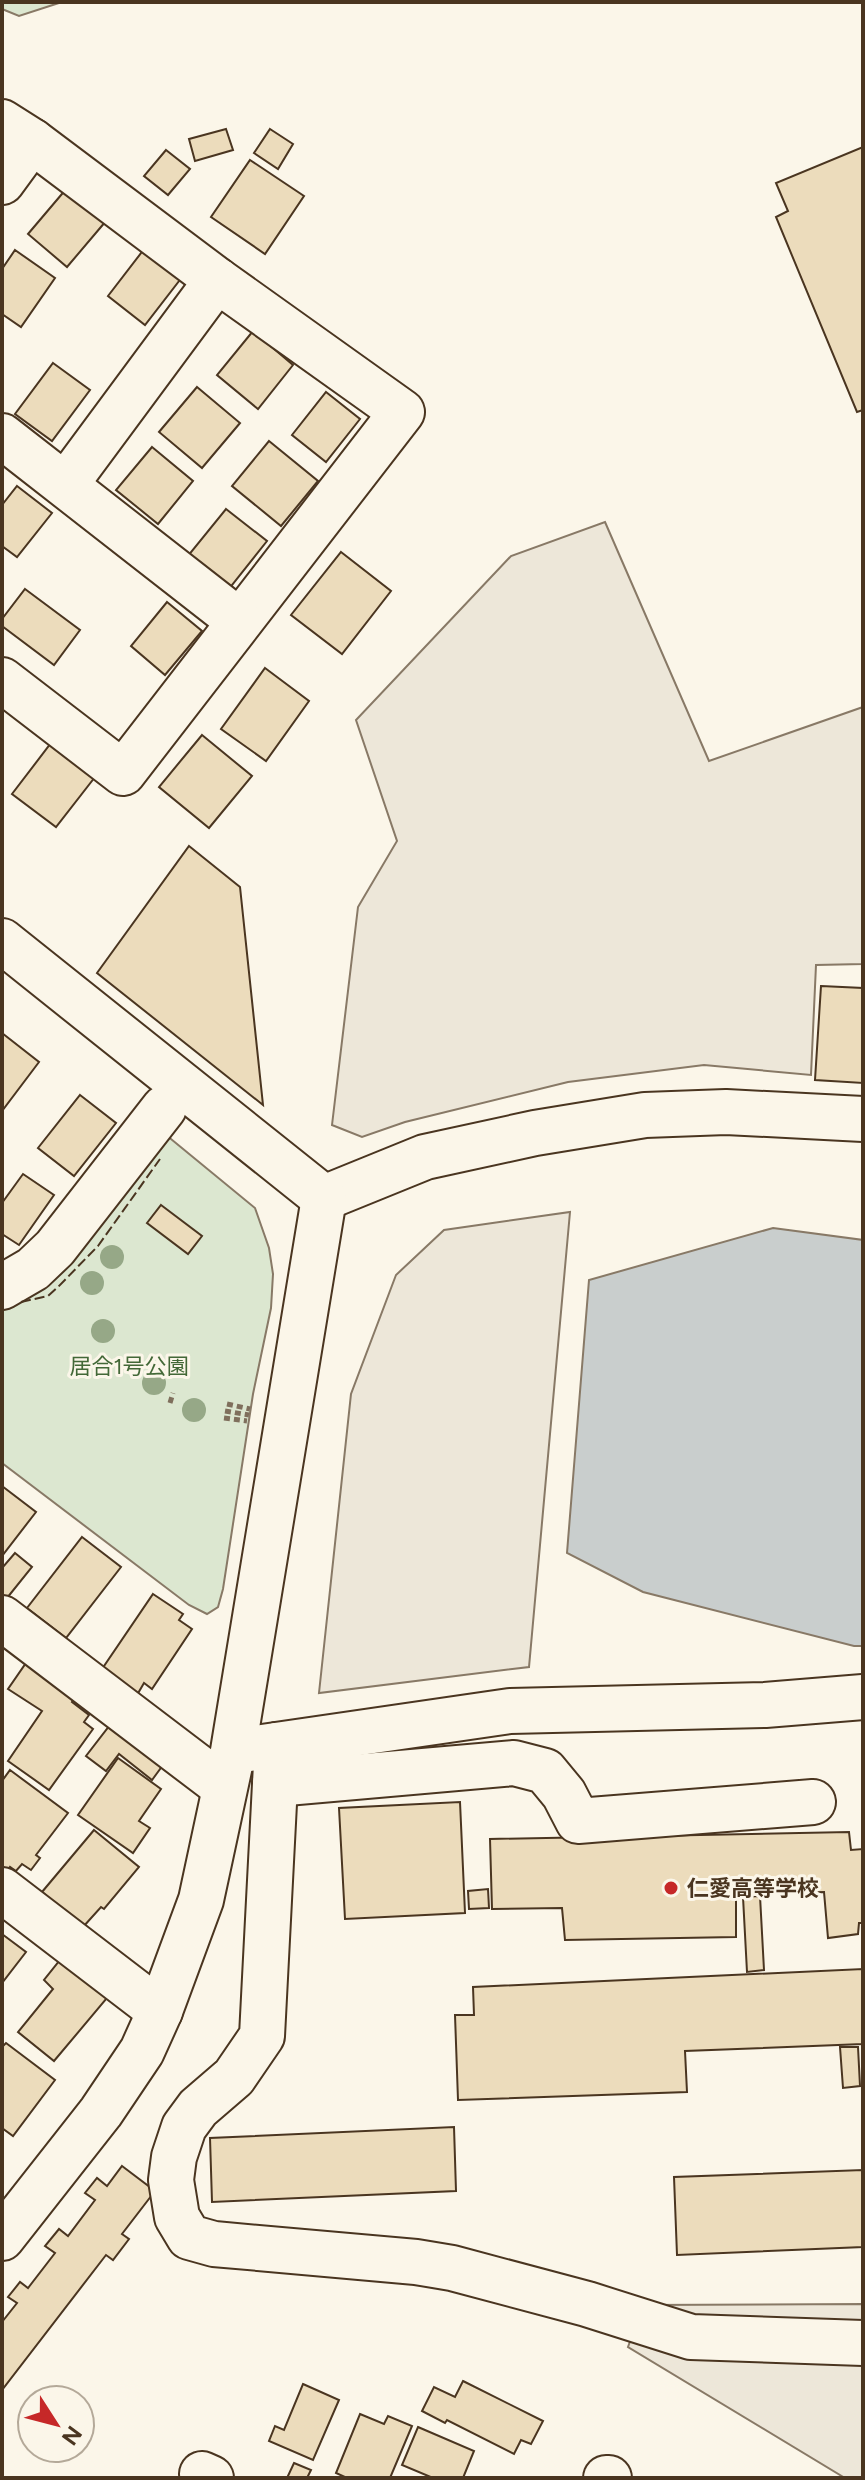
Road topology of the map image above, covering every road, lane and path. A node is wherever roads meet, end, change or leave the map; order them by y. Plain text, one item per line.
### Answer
1 (17, 132) edge
2 (2, 182) edge
3 (217, 280) junction
4 (2, 436) edge
5 (66, 484) junction
6 (239, 621) junction
7 (2, 680) edge
8 (2, 941) edge
9 (164, 1108) dead end
10 (863, 1119) edge
11 (324, 1198) junction
12 (7, 1280) edge
13 (173, 1393) dead end
14 (170, 1403) dead end
15 (2, 1618) edge
16 (863, 1697) edge
17 (276, 1764) junction
18 (228, 1769) junction
19 (813, 1802) dead end
20 (2, 1890) edge
21 (160, 2011) junction
22 (17, 2187) edge
23 (2, 2238) edge
24 (863, 2343) edge

1 - 2 street
1 - 3 street
3 - 5 street
3 - 6 street
4 - 5 street
5 - 6 street
6 - 7 street
8 - 11 street
9 - 12 street
10 - 11 street
11 - 18 street
13 - 14 path
15 - 18 street
16 - 17 street
17 - 18 street
17 - 19 street
17 - 24 street
18 - 21 street
20 - 21 street
21 - 22 street
22 - 23 street

